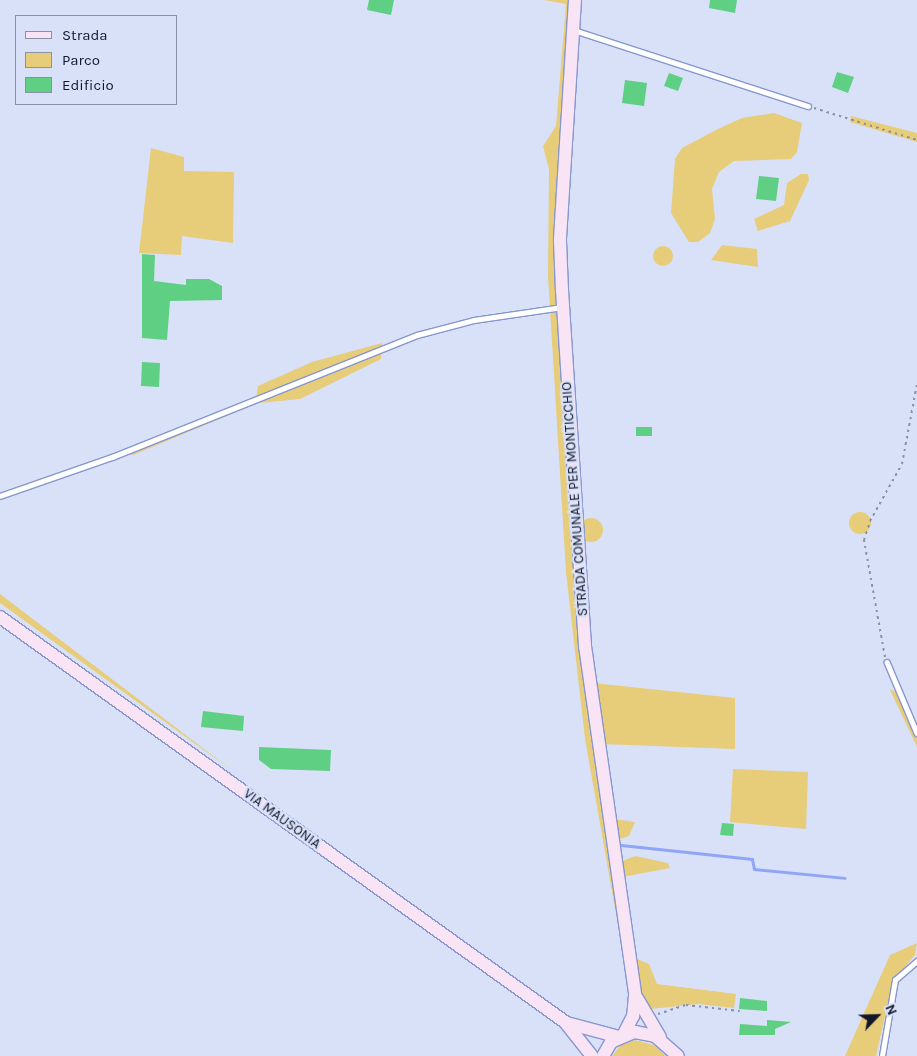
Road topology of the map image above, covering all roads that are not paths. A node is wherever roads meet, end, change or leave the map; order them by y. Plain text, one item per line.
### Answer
1 (575, 0) edge
2 (573, 30) junction
3 (808, 106) road end
4 (563, 307) junction
5 (0, 496) edge
6 (0, 617) edge
7 (887, 662) road end
8 (917, 733) edge
9 (917, 961) edge
10 (636, 995) junction
11 (565, 1022) junction
12 (622, 1035) junction
13 (663, 1041) junction
14 (592, 1056) edge
15 (603, 1056) edge
16 (678, 1056) edge
17 (882, 1056) edge

1 - 2 main road, STRADA COMUNALE PER MONTICCHIO
2 - 3 lane
2 - 4 main road, STRADA COMUNALE PER MONTICCHIO
4 - 5 lane
4 - 10 main road, STRADA COMUNALE PER MONTICCHIO
6 - 11 main road, VIA MAUSONIA
7 - 8 lane
9 - 17 lane
10 - 12 main road, STRADA COMUNALE PER MONTICCHIO
10 - 13 main road, STRADA COMUNALE PER MONTICCHIO
11 - 12 main road, VIA MAUSONIA
11 - 14 main road, VIA MAUSONIA
12 - 13 main road, VIA MAUSONIA
12 - 15 main road, STRADA COMUNALE PER MONTICCHIO
13 - 16 main road

